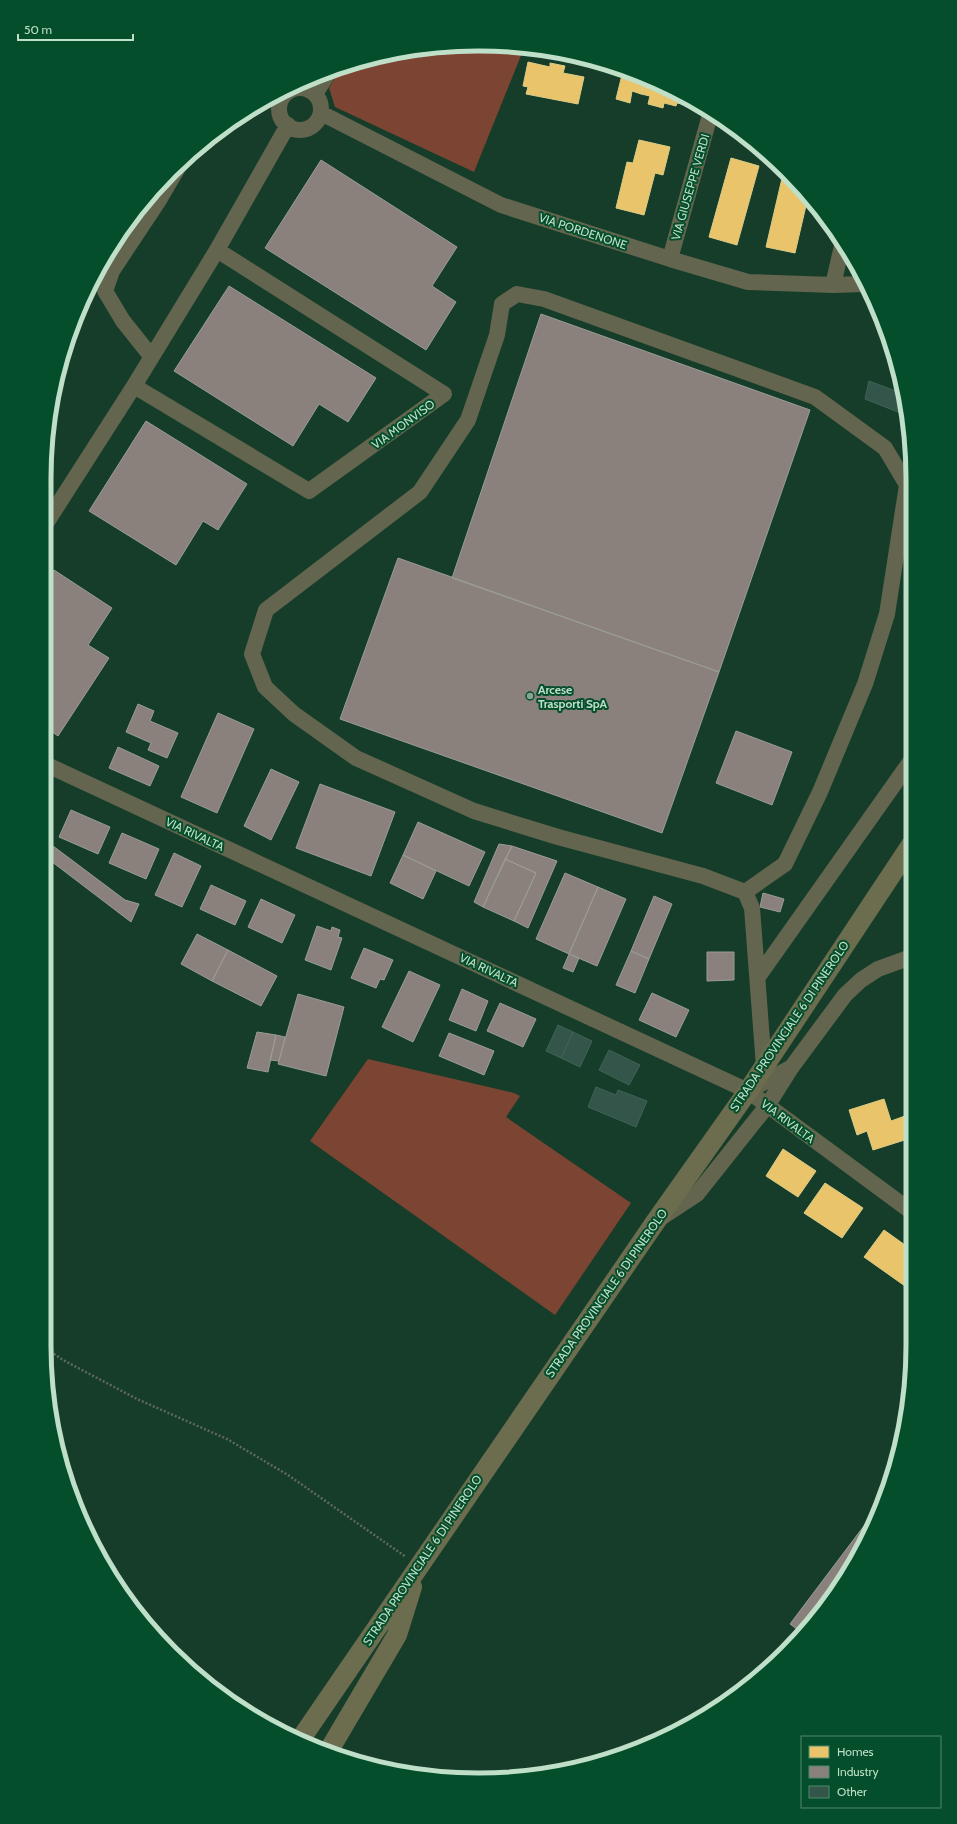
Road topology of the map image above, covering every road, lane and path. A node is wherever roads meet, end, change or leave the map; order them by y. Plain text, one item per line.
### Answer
1 (323, 81) edge
2 (304, 89) edge
3 (315, 94) junction
4 (281, 99) edge
5 (321, 113) junction
6 (709, 119) edge
7 (288, 125) junction
8 (168, 185) edge
9 (217, 250) junction
10 (841, 252) edge
11 (670, 259) junction
12 (859, 284) edge
13 (833, 286) junction
14 (151, 356) junction
15 (134, 386) junction
16 (906, 483) edge
17 (906, 491) edge
18 (51, 516) edge
19 (51, 767) edge
20 (906, 768) edge
21 (906, 851) edge
22 (745, 892) junction
23 (906, 959) edge
24 (758, 977) junction
25 (764, 1067) junction
26 (791, 1068) junction
27 (748, 1091) junction
28 (767, 1106) junction
29 (906, 1208) edge
30 (656, 1221) junction
31 (51, 1352) edge
32 (419, 1566) junction
33 (303, 1735) edge
34 (331, 1746) edge

1 - 3 street
2 - 3 street
3 - 5 street
4 - 7 street
5 - 7 street
5 - 11 street, VIA PORDENONE
6 - 11 street, VIA GIUSEPPE VERDI
7 - 9 street
8 - 14 street
9 - 14 street
9 - 15 street, VIA MONVISO
10 - 13 street
11 - 13 street, VIA PORDENONE
12 - 13 street, VIA PORDENONE
14 - 15 street
15 - 18 street
16 - 22 street
17 - 22 street
19 - 27 street, VIA RIVALTA
20 - 24 street
21 - 25 main road, STRADA PROVINCIALE 6 DI PINEROLO
22 - 24 street
23 - 26 street
24 - 25 street
25 - 27 main road, STRADA PROVINCIALE 6 DI PINEROLO
26 - 27 street
26 - 28 street
27 - 28 street, VIA RIVALTA
27 - 30 main road, STRADA PROVINCIALE 6 DI PINEROLO
28 - 29 street, VIA RIVALTA
28 - 30 street
30 - 32 main road, STRADA PROVINCIALE 6 DI PINEROLO
31 - 32 path
32 - 33 main road, STRADA PROVINCIALE 6 DI PINEROLO
32 - 34 main road

